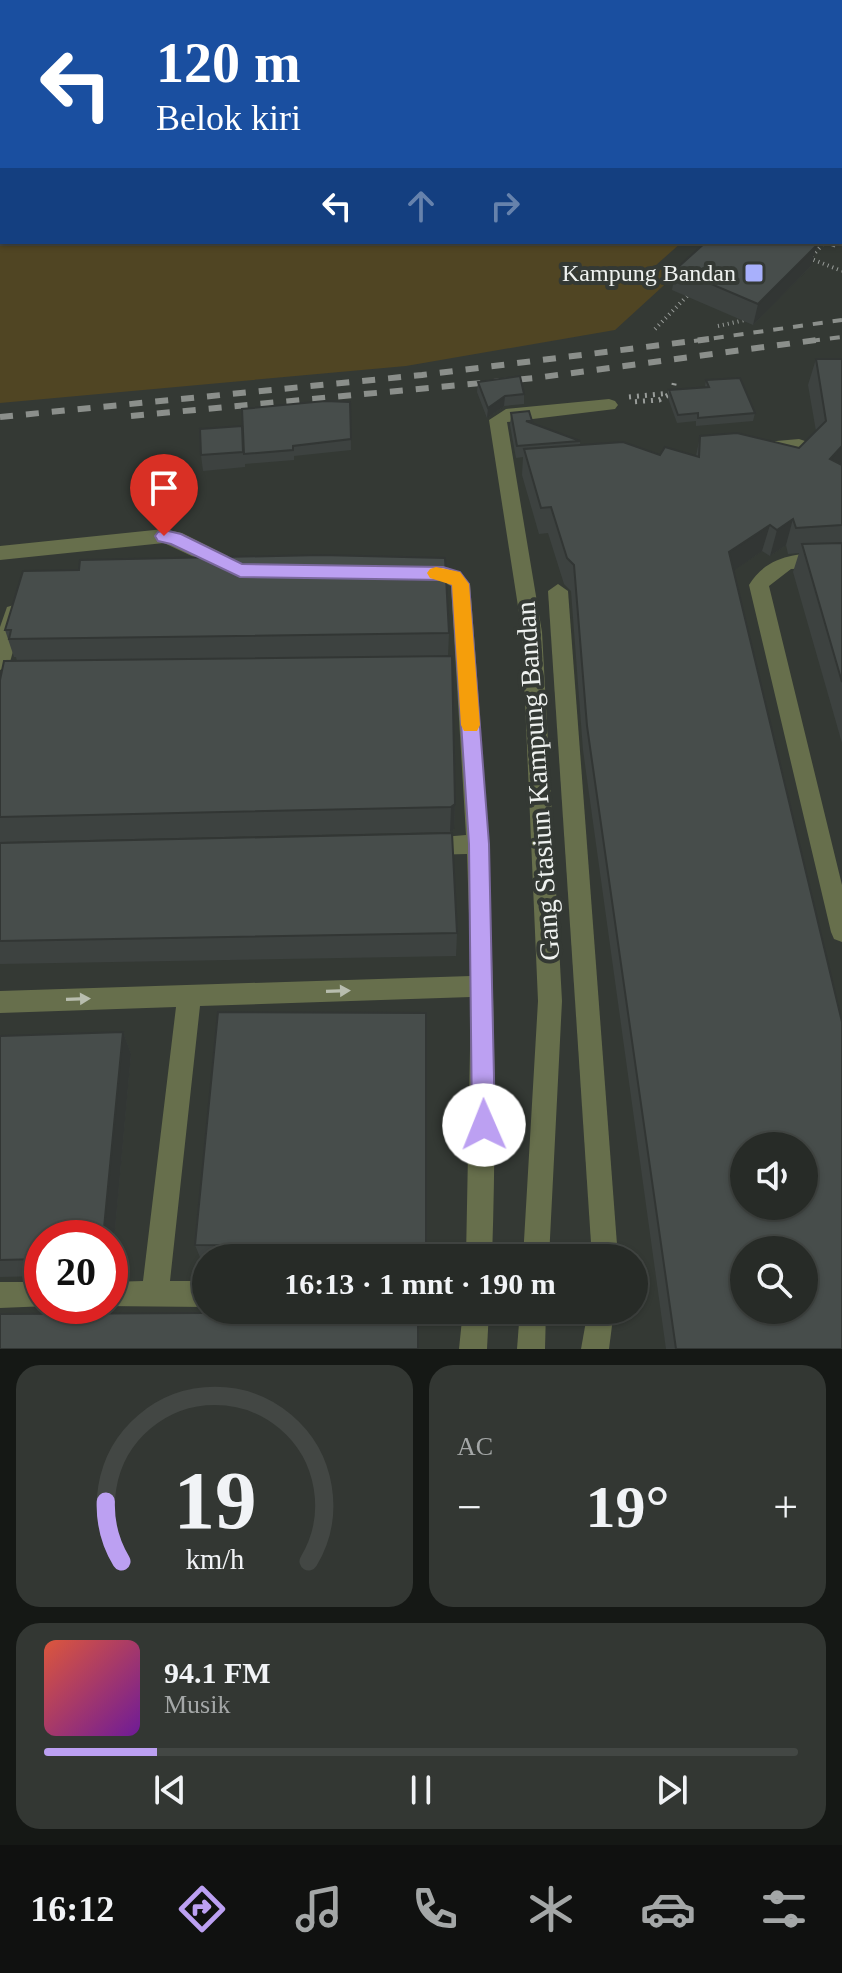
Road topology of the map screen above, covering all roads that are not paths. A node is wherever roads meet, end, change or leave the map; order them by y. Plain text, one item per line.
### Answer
1 (226, 0) edge
2 (252, 0) edge
3 (618, 401) road end
4 (799, 445) edge
5 (753, 448) edge
6 (0, 553) edge
7 (842, 560) edge
8 (194, 571) edge
9 (396, 573) edge
10 (21, 585) edge
11 (558, 591) dead end
12 (0, 662) edge
13 (479, 844) junction
14 (399, 846) edge
15 (842, 932) edge
16 (480, 986) junction
17 (189, 995) junction
18 (0, 1002) edge
19 (480, 1244) edge
20 (537, 1244) edge
21 (604, 1244) edge
22 (192, 1294) edge
23 (0, 1295) edge
24 (24, 1295) edge
25 (128, 1295) edge
26 (155, 1295) junction
27 (475, 1324) edge
28 (532, 1324) edge
29 (599, 1324) edge
30 (473, 1349) edge
31 (531, 1349) edge
32 (595, 1349) edge

1 - 2 street
3 - 20 street, Gang Stasiun Kampung Bandan
4 - 5 street
6 - 8 street
7 - 15 street
9 - 13 street
10 - 12 street
11 - 21 street
13 - 14 street
13 - 16 street
17 -> 16 street
16 - 19 street
18 -> 17 street
17 - 26 street
22 - 26 street
23 - 24 street
25 - 26 street
27 - 30 street
28 - 31 street
29 - 32 street

